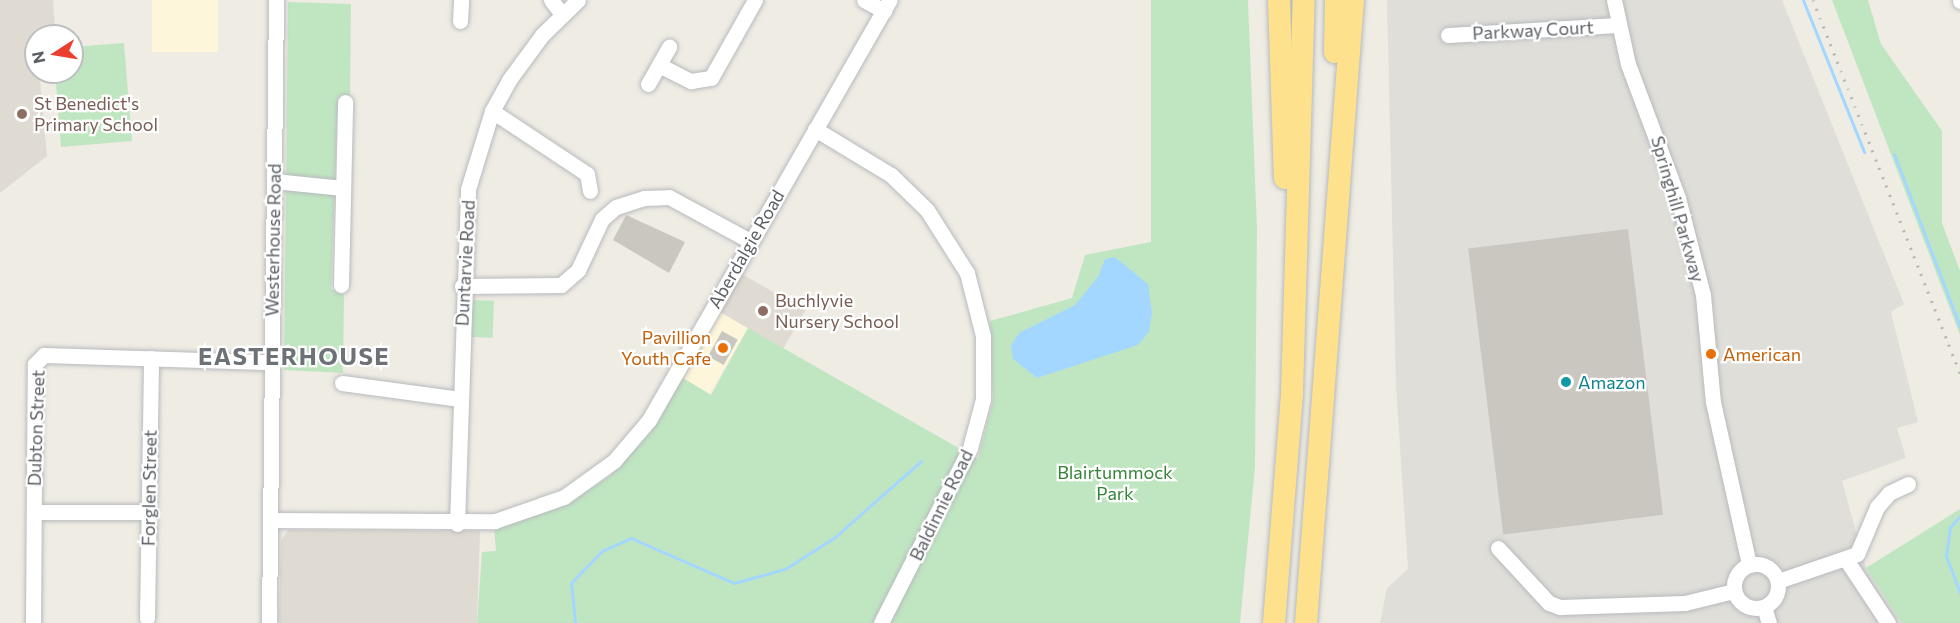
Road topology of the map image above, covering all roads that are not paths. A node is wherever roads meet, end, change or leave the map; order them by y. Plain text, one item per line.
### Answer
1 (276, 0) edge
2 (461, 0) edge
3 (551, 0) edge
4 (578, 0) edge
5 (755, 0) edge
6 (864, 0) edge
7 (1279, 0) edge
8 (1304, 0) edge
9 (1336, 0) edge
10 (1353, 0) edge
11 (1614, 0) edge
12 (887, 6) edge
13 (562, 14) junction
14 (460, 21) dead end
15 (1618, 25) junction
16 (1448, 35) dead end
17 (669, 47) dead end
18 (659, 65) junction
19 (648, 84) dead end
20 (345, 102) dead end
21 (492, 111) junction
22 (815, 129) junction
23 (274, 181) junction
24 (343, 188) junction
25 (590, 191) dead end
26 (750, 241) junction
27 (341, 285) dead end
28 (462, 286) junction
29 (151, 358) junction
30 (272, 362) junction
31 (342, 383) dead end
32 (1292, 393) junction
33 (1322, 395) junction
34 (460, 399) junction
35 (1908, 484) dead end
36 (34, 512) junction
37 (149, 512) junction
38 (270, 520) junction
39 (457, 524) junction
40 (1498, 548) dead end
41 (1847, 561) junction
42 (1749, 565) junction
43 (1778, 581) junction
44 (1734, 591) junction
45 (1764, 607) junction
46 (147, 618) dead end
47 (33, 623) edge
48 (269, 623) edge
49 (881, 623) edge
50 (1274, 623) edge
51 (1306, 623) edge
52 (1769, 623) edge
53 (1888, 623) edge

1 - 23 street, Westerhouse Road
2 - 14 street
3 - 13 street
4 - 13 street, Duntarvie Road
5 - 18 street
6 - 12 street
7 - 32 highway
8 - 32 highway
9 - 33 highway
10 - 33 highway
11 - 15 street, Springhill Parkway
12 - 22 street, Aberdalgie Road
13 - 21 street, Duntarvie Road
15 - 16 street, Parkway Court
15 - 42 street, Springhill Parkway
17 - 18 street
18 - 19 street
20 - 24 street
21 - 25 street
21 - 28 street, Duntarvie Road
22 - 26 street, Aberdalgie Road
22 - 49 street, Baldinnie Road
23 - 24 street
23 - 30 street, Westerhouse Road
24 - 27 street
26 - 28 street
26 - 39 street, Aberdalgie Road
28 - 34 street, Duntarvie Road
29 - 30 street, Dubton Street
29 - 36 street, Dubton Street
29 - 37 street, Forglen Street
30 - 38 street, Westerhouse Road
31 - 34 street
32 - 50 highway
33 - 51 highway
34 - 39 street, Duntarvie Road
35 - 41 street
36 - 37 street
36 - 47 street, Dubton Street
37 - 46 street, Forglen Street
38 - 39 street, Aberdalgie Road
38 - 48 street, Westerhouse Road
40 - 44 street
41 - 43 street
41 - 53 street
42 - 43 street
42 - 44 street
43 - 45 street
44 - 45 street
45 - 52 street

